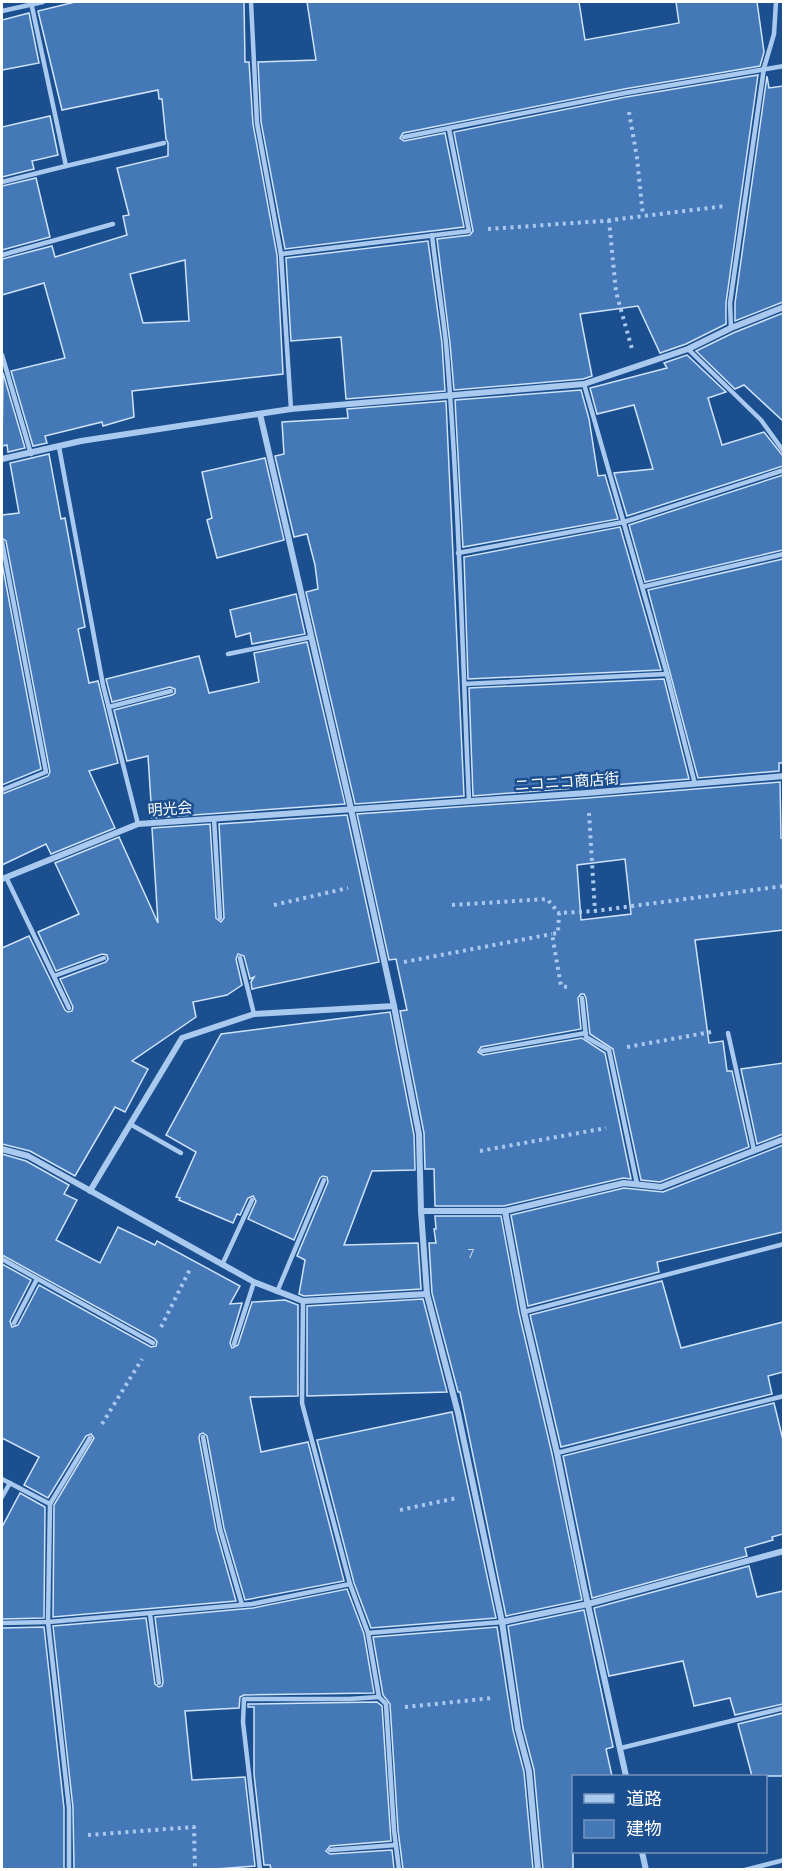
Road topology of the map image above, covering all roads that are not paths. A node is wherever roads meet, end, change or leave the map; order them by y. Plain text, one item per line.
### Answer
1 (43, 2) edge
2 (251, 2) edge
3 (776, 2) edge
4 (31, 3) edge
5 (2, 11) edge
6 (783, 66) edge
7 (764, 68) junction
8 (449, 129) junction
9 (404, 137) dead end
10 (164, 143) dead end
11 (66, 166) junction
12 (2, 183) edge
13 (113, 224) dead end
14 (432, 235) junction
15 (281, 254) junction
16 (2, 255) edge
17 (783, 307) edge
18 (731, 328) junction
19 (688, 350) junction
20 (2, 355) edge
21 (584, 384) junction
22 (449, 395) junction
23 (291, 409) junction
24 (260, 414) junction
25 (59, 447) junction
26 (783, 452) edge
27 (31, 454) junction
28 (2, 459) edge
29 (783, 470) edge
30 (624, 522) junction
31 (2, 542) edge
32 (458, 553) junction
33 (783, 554) edge
34 (642, 586) junction
35 (311, 637) junction
36 (228, 654) dead end
37 (667, 674) junction
38 (464, 684) junction
39 (171, 691) dead end
40 (109, 707) junction
41 (783, 776) edge
42 (695, 784) junction
43 (2, 790) edge
44 (469, 801) junction
45 (351, 809) junction
46 (214, 819) junction
47 (138, 824) junction
48 (4, 878) edge
49 (220, 918) dead end
50 (104, 958) dead end
51 (240, 958) dead end
52 (54, 976) junction
53 (582, 998) road end
54 (394, 1006) junction
55 (69, 1008) dead end
56 (254, 1014) junction
57 (586, 1033) junction
58 (728, 1033) road end
59 (482, 1051) dead end
60 (130, 1124) junction
61 (783, 1139) edge
62 (2, 1149) edge
63 (754, 1150) junction
64 (182, 1153) dead end
65 (324, 1180) dead end
66 (638, 1184) junction
67 (90, 1191) junction
68 (252, 1200) dead end
69 (421, 1211) junction
70 (505, 1211) junction
71 (783, 1244) edge
72 (2, 1259) edge
73 (222, 1265) junction
74 (37, 1279) junction
75 (254, 1282) junction
76 (277, 1292) junction
77 (427, 1294) junction
78 (303, 1301) junction
79 (524, 1312) junction
80 (14, 1323) dead end
81 (153, 1343) dead end
82 (234, 1344) dead end
83 (783, 1396) edge
84 (203, 1437) dead end
85 (90, 1438) dead end
86 (557, 1453) junction
87 (2, 1479) edge
88 (10, 1483) junction
89 (2, 1497) edge
90 (50, 1504) junction
91 (783, 1551) edge
92 (350, 1584) junction
93 (588, 1604) junction
94 (242, 1605) junction
95 (150, 1614) junction
96 (48, 1622) junction
97 (502, 1622) junction
98 (2, 1623) edge
99 (368, 1633) junction
100 (159, 1683) dead end
101 (379, 1697) junction
102 (783, 1708) edge
103 (621, 1748) junction
104 (627, 1775) edge
105 (396, 1845) junction
106 (330, 1850) dead end
107 (642, 1853) edge
108 (783, 1860) edge
109 (69, 1869) edge
110 (260, 1869) edge
111 (399, 1869) edge
112 (538, 1869) edge
113 (646, 1869) edge
114 (745, 1869) edge

1 - 4 lane
2 - 15 lane
3 - 7 lane
4 - 5 lane
4 - 11 lane
6 - 7 lane
7 - 8 lane
7 - 18 lane
8 - 9 lane
8 - 14 lane
10 - 11 lane
11 - 12 lane
13 - 16 lane
14 - 15 lane
14 - 22 lane
15 - 23 lane
17 - 18 street
18 - 19 street
19 - 21 street
19 - 26 lane
20 - 27 lane
21 - 22 street
21 - 30 lane
22 - 23 street
22 - 32 lane
23 - 24 street
24 - 25 street
24 - 35 street
25 - 27 street
25 - 40 lane
27 - 28 street
29 - 30 lane
30 - 32 lane
30 - 34 lane
31 - 43 lane
32 - 38 lane
33 - 34 lane
34 - 37 lane
35 - 36 lane
35 - 45 street
37 - 38 lane
37 - 42 lane
38 - 44 lane
39 - 40 lane
40 - 47 lane
41 - 42 street, ニコニコ商店街
42 - 44 street, ニコニコ商店街
44 - 45 street, ニコニコ商店街
45 - 46 street, 明光会
45 - 54 street
46 - 47 street, 明光会
46 - 49 lane
47 - 48 street, 明光会
48 - 52 lane
50 - 52 lane
51 - 56 lane
52 - 55 lane
53 - 57 lane
54 - 56 street
54 - 69 street
56 - 60 street
57 - 59 lane
57 - 66 lane
58 - 63 lane
60 - 64 lane
60 - 67 street
61 - 63 street
62 - 67 street
63 - 66 street
65 - 76 lane
66 - 70 street
67 - 73 street
68 - 73 lane
69 - 70 street
69 - 77 street
70 - 79 street
71 - 79 lane
72 - 74 lane
73 - 75 street
74 - 80 lane
74 - 81 lane
75 - 76 street
75 - 82 lane
76 - 78 street
77 - 78 street
77 - 97 street
78 - 92 lane
79 - 86 street
83 - 86 lane
84 - 94 lane
85 - 90 lane
86 - 93 street
87 - 88 lane
88 - 89 lane
88 - 90 lane
90 - 96 lane
91 - 93 street
92 - 94 lane
92 - 99 lane
93 - 97 street
93 - 103 street
94 - 95 lane
95 - 96 lane
95 - 100 lane
96 - 98 lane
96 - 109 lane
97 - 99 lane
97 - 112 street
99 - 101 lane
101 - 105 lane
101 - 110 lane
102 - 103 lane
103 - 104 street
105 - 106 lane
105 - 111 lane
107 - 113 street
108 - 114 lane

